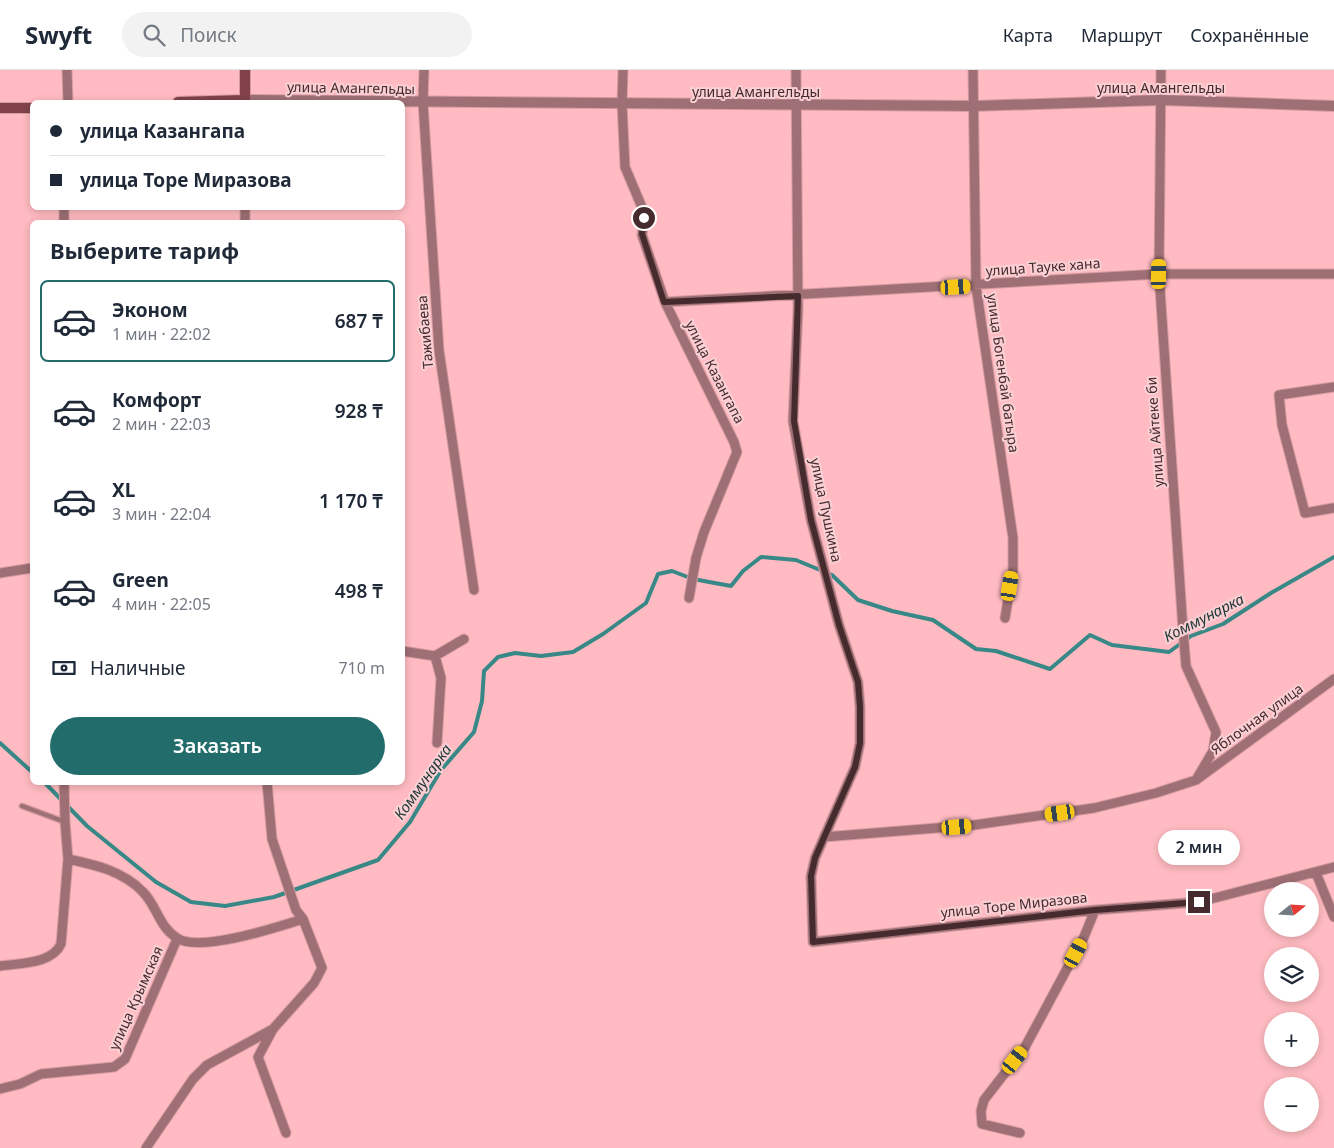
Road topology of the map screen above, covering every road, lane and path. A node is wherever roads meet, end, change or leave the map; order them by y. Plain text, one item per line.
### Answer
1 (67, 70) edge
2 (245, 70) edge
3 (424, 70) edge
4 (623, 70) edge
5 (796, 70) edge
6 (973, 70) edge
7 (1161, 70) edge
8 (68, 100) edge
9 (245, 100) edge
10 (1162, 100) junction
11 (405, 103) edge
12 (422, 103) junction
13 (622, 104) junction
14 (797, 106) junction
15 (974, 106) junction
16 (1334, 106) edge
17 (0, 108) edge
18 (30, 108) edge
19 (1159, 274) junction
20 (1334, 274) edge
21 (976, 286) junction
22 (798, 296) junction
23 (664, 302) junction
24 (1334, 387) edge
25 (1333, 508) dead end
26 (30, 568) edge
27 (0, 572) edge
28 (474, 590) dead end
29 (689, 598) dead end
30 (1005, 618) dead end
31 (464, 639) dead end
32 (405, 651) edge
33 (435, 656) junction
34 (1334, 679) edge
35 (437, 743) dead end
36 (1196, 780) junction
37 (64, 785) edge
38 (267, 785) edge
39 (22, 806) dead end
40 (64, 822) junction
41 (824, 837) junction
42 (68, 858) junction
43 (1334, 867) edge
44 (1316, 873) junction
45 (1095, 910) junction
46 (1334, 917) edge
47 (303, 920) junction
48 (177, 939) junction
49 (813, 942) joint
50 (0, 966) edge
51 (273, 1029) junction
52 (0, 1089) edge
53 (286, 1133) dead end
54 (1020, 1133) dead end
55 (146, 1148) edge

1 - 8 street
2 - 9 main road
3 - 12 street, Тажибаева
4 - 13 street, улица Казангапа
5 - 14 street, улица Пушкина
6 - 15 street, улица Богенбай батыра
7 - 10 street, улица Айтеке би
10 - 15 street, улица Амангельды
10 - 16 street, улица Амангельды
10 - 19 street, улица Айтеке би
11 - 12 street, улица Амангельды
12 - 13 street, улица Амангельды
12 - 28 street, Тажибаева
13 - 14 street, улица Амангельды
13 - 23 street, улица Казангапа
14 - 15 street, улица Амангельды
14 - 22 street, улица Пушкина
15 - 21 street, улица Богенбай батыра
17 - 18 main road
19 - 20 street, улица Тауке хана
19 - 21 street, улица Тауке хана
19 - 36 street, улица Айтеке би
21 - 22 street, улица Тауке хана
21 - 30 street, улица Богенбай батыра
22 - 23 street, улица Тауке хана
22 - 41 street, улица Пушкина
23 - 29 street, улица Казангапа
24 - 25 street
26 - 27 street
31 - 33 street
32 - 33 street
33 - 35 street
34 - 36 street, Яблочная улица
36 - 41 street, Яблочная улица
37 - 40 street
38 - 47 street
39 - 40 lane
40 - 42 street
41 - 49 street, улица Пушкина
42 - 48 street
42 - 50 street
43 - 44 street, улица Торе Миразова
44 - 45 street, улица Торе Миразова
44 - 46 street
45 - 49 street, улица Торе Миразова
45 - 54 street
47 - 48 street
47 - 51 street
48 - 52 street, улица Крымская
51 - 53 street
51 - 55 street

